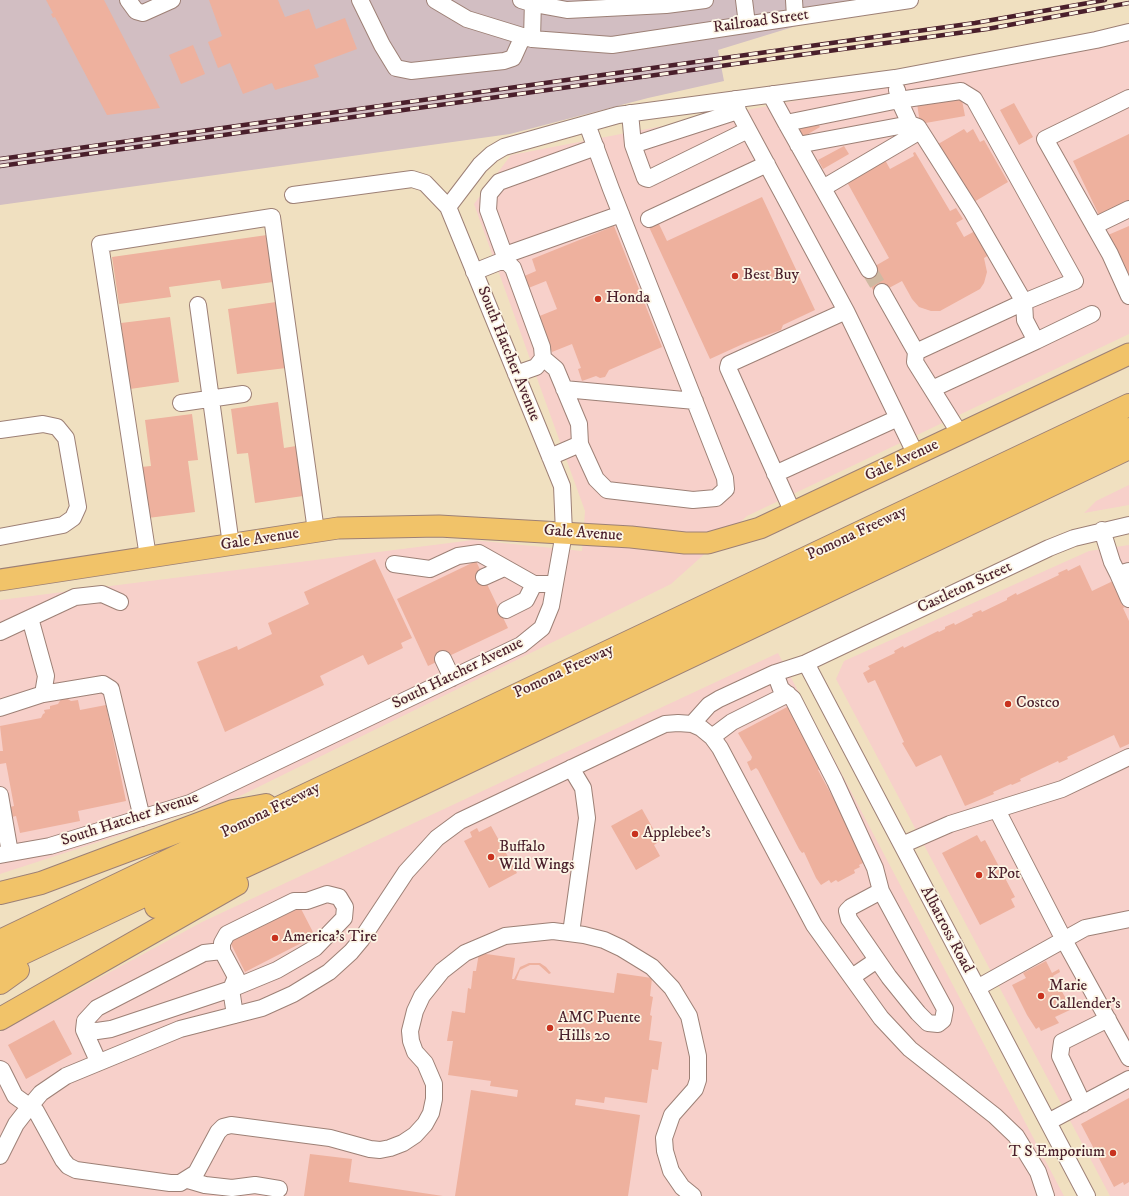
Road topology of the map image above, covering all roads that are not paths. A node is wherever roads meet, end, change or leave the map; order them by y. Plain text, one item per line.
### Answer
1 (128, 0) edge
2 (172, 0) edge
3 (360, 0) edge
4 (435, 0) edge
5 (705, 0) edge
6 (744, 0) edge
7 (794, 0) edge
8 (910, 0) edge
9 (530, 1) edge
10 (882, 2) edge
11 (795, 17) junction
12 (747, 24) junction
13 (1129, 32) edge
14 (527, 37) junction
15 (895, 78) junction
16 (773, 94) junction
17 (1129, 98) edge
18 (899, 100) junction
19 (736, 105) junction
20 (630, 113) junction
21 (786, 123) junction
22 (587, 124) junction
23 (915, 128) junction
24 (748, 130) junction
25 (633, 145) junction
26 (798, 145) junction
27 (596, 147) junction
28 (767, 164) junction
29 (823, 188) junction
30 (293, 195) dead end
31 (448, 207) junction
32 (1129, 209) edge
33 (621, 214) junction
34 (649, 218) dead end
35 (1094, 226) junction
36 (506, 258) junction
37 (869, 270) tunnel mouth
38 (474, 272) junction
39 (882, 292) tunnel mouth
40 (1129, 296) edge
41 (1024, 302) junction
42 (198, 305) dead end
43 (846, 311) junction
44 (1092, 314) dead end
45 (1036, 341) junction
46 (916, 352) junction
47 (1129, 354) edge
48 (543, 358) junction
49 (516, 374) junction
50 (564, 389) junction
51 (932, 389) junction
52 (243, 394) dead end
53 (211, 399) junction
54 (695, 401) junction
55 (181, 403) dead end
56 (1129, 405) edge
57 (898, 418) junction
58 (1129, 421) edge
59 (1129, 429) edge
60 (0, 430) edge
61 (960, 434) junction
62 (580, 444) junction
63 (1129, 448) edge
64 (916, 455) junction
65 (550, 457) junction
66 (775, 474) junction
67 (793, 513) junction
68 (1129, 525) edge
69 (1102, 530) junction
70 (316, 532) junction
71 (564, 533) junction
72 (0, 537) edge
73 (231, 544) junction
74 (148, 557) junction
75 (394, 564) dead end
76 (504, 568) junction
77 (1124, 572) edge
78 (484, 577) dead end
79 (0, 580) edge
80 (534, 584) junction
81 (555, 584) junction
82 (1129, 599) edge
83 (120, 602) dead end
84 (506, 610) dead end
85 (30, 618) junction
86 (0, 632) edge
87 (443, 659) dead end
88 (806, 663) junction
89 (775, 673) junction
90 (452, 678) junction
91 (43, 694) junction
92 (788, 694) junction
93 (0, 708) edge
94 (692, 724) junction
95 (712, 737) junction
96 (1129, 756) edge
97 (571, 768) junction
98 (0, 795) edge
99 (297, 799) junction
100 (997, 810) junction
101 (365, 812) junction
102 (142, 818) junction
103 (902, 845) junction
104 (5, 854) edge
105 (881, 891) junction
106 (0, 893) edge
107 (1129, 918) edge
108 (571, 933) junction
109 (1064, 940) junction
110 (0, 941) edge
111 (222, 951) junction
112 (0, 955) edge
113 (877, 960) junction
114 (6, 971) edge
115 (852, 977) junction
116 (0, 982) edge
117 (977, 988) junction
118 (231, 989) junction
119 (235, 1015) junction
120 (0, 1019) edge
121 (1108, 1019) junction
122 (84, 1030) junction
123 (1129, 1058) edge
124 (98, 1061) junction
125 (0, 1069) edge
126 (1129, 1079) edge
127 (6, 1094) edge
128 (1083, 1104) junction
129 (30, 1106) junction
130 (1048, 1122) junction
131 (0, 1156) edge
132 (188, 1180) junction
133 (279, 1189) dead end
134 (693, 1196) edge
135 (1046, 1196) edge
136 (1087, 1196) edge

1 - 2 street
3 - 14 street
4 - 14 street
5 - 9 street
6 - 12 street
7 - 11 street
8 - 10 street, Railroad Street
9 - 14 street
10 - 11 street, Railroad Street
11 - 12 street, Railroad Street
12 - 14 street, Railroad Street
13 - 15 street
15 - 16 street
15 - 18 street
16 - 19 street
16 - 21 street
17 - 35 street
18 - 21 street
18 - 23 street
18 - 41 street
19 - 20 street
19 - 24 street
19 - 25 street
20 - 22 street
20 - 25 street
21 - 26 street
22 - 27 street
22 - 31 street
23 - 26 street
23 - 29 street
23 - 41 street
24 - 25 street
24 - 28 street
26 - 29 street
27 - 33 street
27 - 36 street
28 - 34 street
28 - 43 street
29 - 37 street
30 - 31 street
31 - 38 street, South Hatcher Avenue
32 - 35 street
33 - 36 street
33 - 54 street
35 - 40 street
36 - 38 street
36 - 48 street
38 - 49 street, South Hatcher Avenue
39 - 46 street
41 - 45 street
41 - 46 street
42 - 53 street
43 - 57 street
43 - 66 street
44 - 45 street
45 - 51 street
46 - 51 street
47 - 61 main road, Gale Avenue
48 - 49 street
48 - 50 street
49 - 65 street, South Hatcher Avenue
50 - 54 street
50 - 62 street
51 - 61 street
52 - 53 street
53 - 55 street
53 - 73 street
54 - 62 street
56 - 99 highway, Pomona Freeway
57 - 64 street
57 - 66 street
58 - 112 highway
59 - 114 highway
60 - 72 street
61 - 64 main road, Gale Avenue
62 - 65 street
63 - 101 highway
64 - 67 main road, Gale Avenue
65 - 71 street, South Hatcher Avenue
66 - 67 street
67 - 71 main road, Gale Avenue
68 - 69 street, Castleton Street
69 - 77 street
69 - 88 street, Castleton Street
70 - 71 main road, Gale Avenue
70 - 73 main road, Gale Avenue
70 - 74 street
71 - 81 street, South Hatcher Avenue
73 - 74 main road, Gale Avenue
74 - 79 main road, Gale Avenue
75 - 76 street
76 - 78 street
76 - 80 street
77 - 82 street
80 - 81 street
80 - 84 street
81 - 90 street, South Hatcher Avenue
83 - 85 street
85 - 86 street
85 - 91 street
87 - 90 street
88 - 89 street, Castleton Street
88 - 103 street, Albatross Road
89 - 92 street
89 - 94 street, Castleton Street
90 - 102 street, South Hatcher Avenue
91 - 93 street
91 - 102 street
92 - 95 street
92 - 105 street
94 - 95 street
94 - 97 street
95 - 115 street
96 - 100 street
97 - 108 street
97 - 119 street
98 - 104 street
99 - 106 highway
99 - 110 highway, Pomona Freeway
100 - 103 street
100 - 109 street
101 - 114 highway
101 - 120 highway
102 - 104 street, South Hatcher Avenue
103 - 117 street, Albatross Road
105 - 113 street
105 - 113 street
107 - 109 street
108 - 132 street
108 - 134 street
109 - 117 street
109 - 121 street
111 - 118 street
111 - 118 street
111 - 122 street
113 - 115 street
114 - 116 highway
115 - 135 street
117 - 130 street, Albatross Road
118 - 119 street
118 - 122 street
119 - 124 street
121 - 123 street
121 - 128 street
122 - 124 street
124 - 129 street
125 - 127 street
126 - 128 street
127 - 129 street
128 - 130 street
129 - 131 street
129 - 132 street
130 - 136 street, Albatross Road
132 - 133 street

